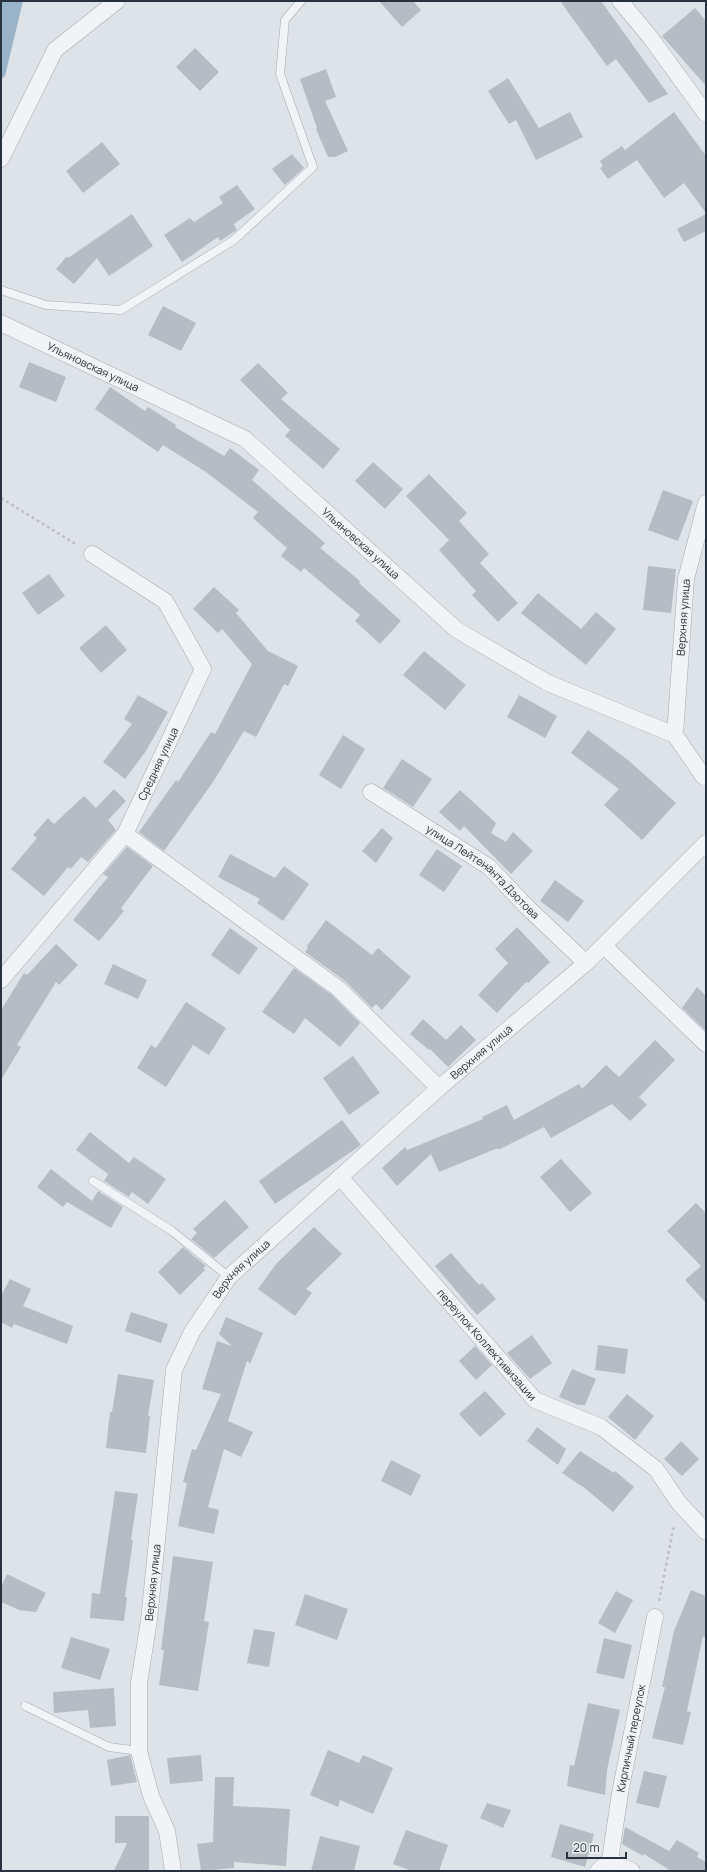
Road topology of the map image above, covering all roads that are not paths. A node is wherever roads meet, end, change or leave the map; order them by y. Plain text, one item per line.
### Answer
1 (117, 1) edge
2 (301, 1) edge
3 (620, 1) edge
4 (706, 114) edge
5 (1, 159) edge
6 (1, 290) edge
7 (1, 323) edge
8 (706, 503) edge
9 (92, 554) road end
10 (675, 734) junction
11 (706, 778) edge
12 (371, 792) dead end
13 (125, 834) junction
14 (706, 843) edge
15 (604, 946) junction
16 (586, 963) junction
17 (1, 980) edge
18 (706, 1044) edge
19 (439, 1088) junction
20 (340, 1177) junction
21 (93, 1181) dead end
22 (229, 1277) junction
23 (706, 1532) edge
24 (655, 1617) road end
25 (25, 1706) dead end
26 (139, 1751) junction
27 (610, 1860) junction
28 (174, 1871) edge
29 (598, 1871) edge
30 (632, 1871) edge

1 - 5 street
2 - 6 lane
3 - 4 street
7 - 10 street, Ульяновская улица
8 - 10 street, Верхняя улица
9 - 13 street, Средняя улица
10 - 11 street
12 - 16 street, улица Лейтенанта Дзотова
13 - 17 street, Средняя улица
13 - 19 street
14 - 15 street, Верхняя улица
15 - 16 street, Верхняя улица
15 - 18 street
16 - 19 street, Верхняя улица
19 - 20 street, Верхняя улица
20 - 22 street, Верхняя улица
20 - 23 street, переулок Коллективизации
21 - 22 lane
22 - 26 street, Верхняя улица
24 - 27 street, Кирпичный переулок
25 - 26 lane
26 - 28 street, Верхняя улица
27 - 29 street
27 - 30 street

